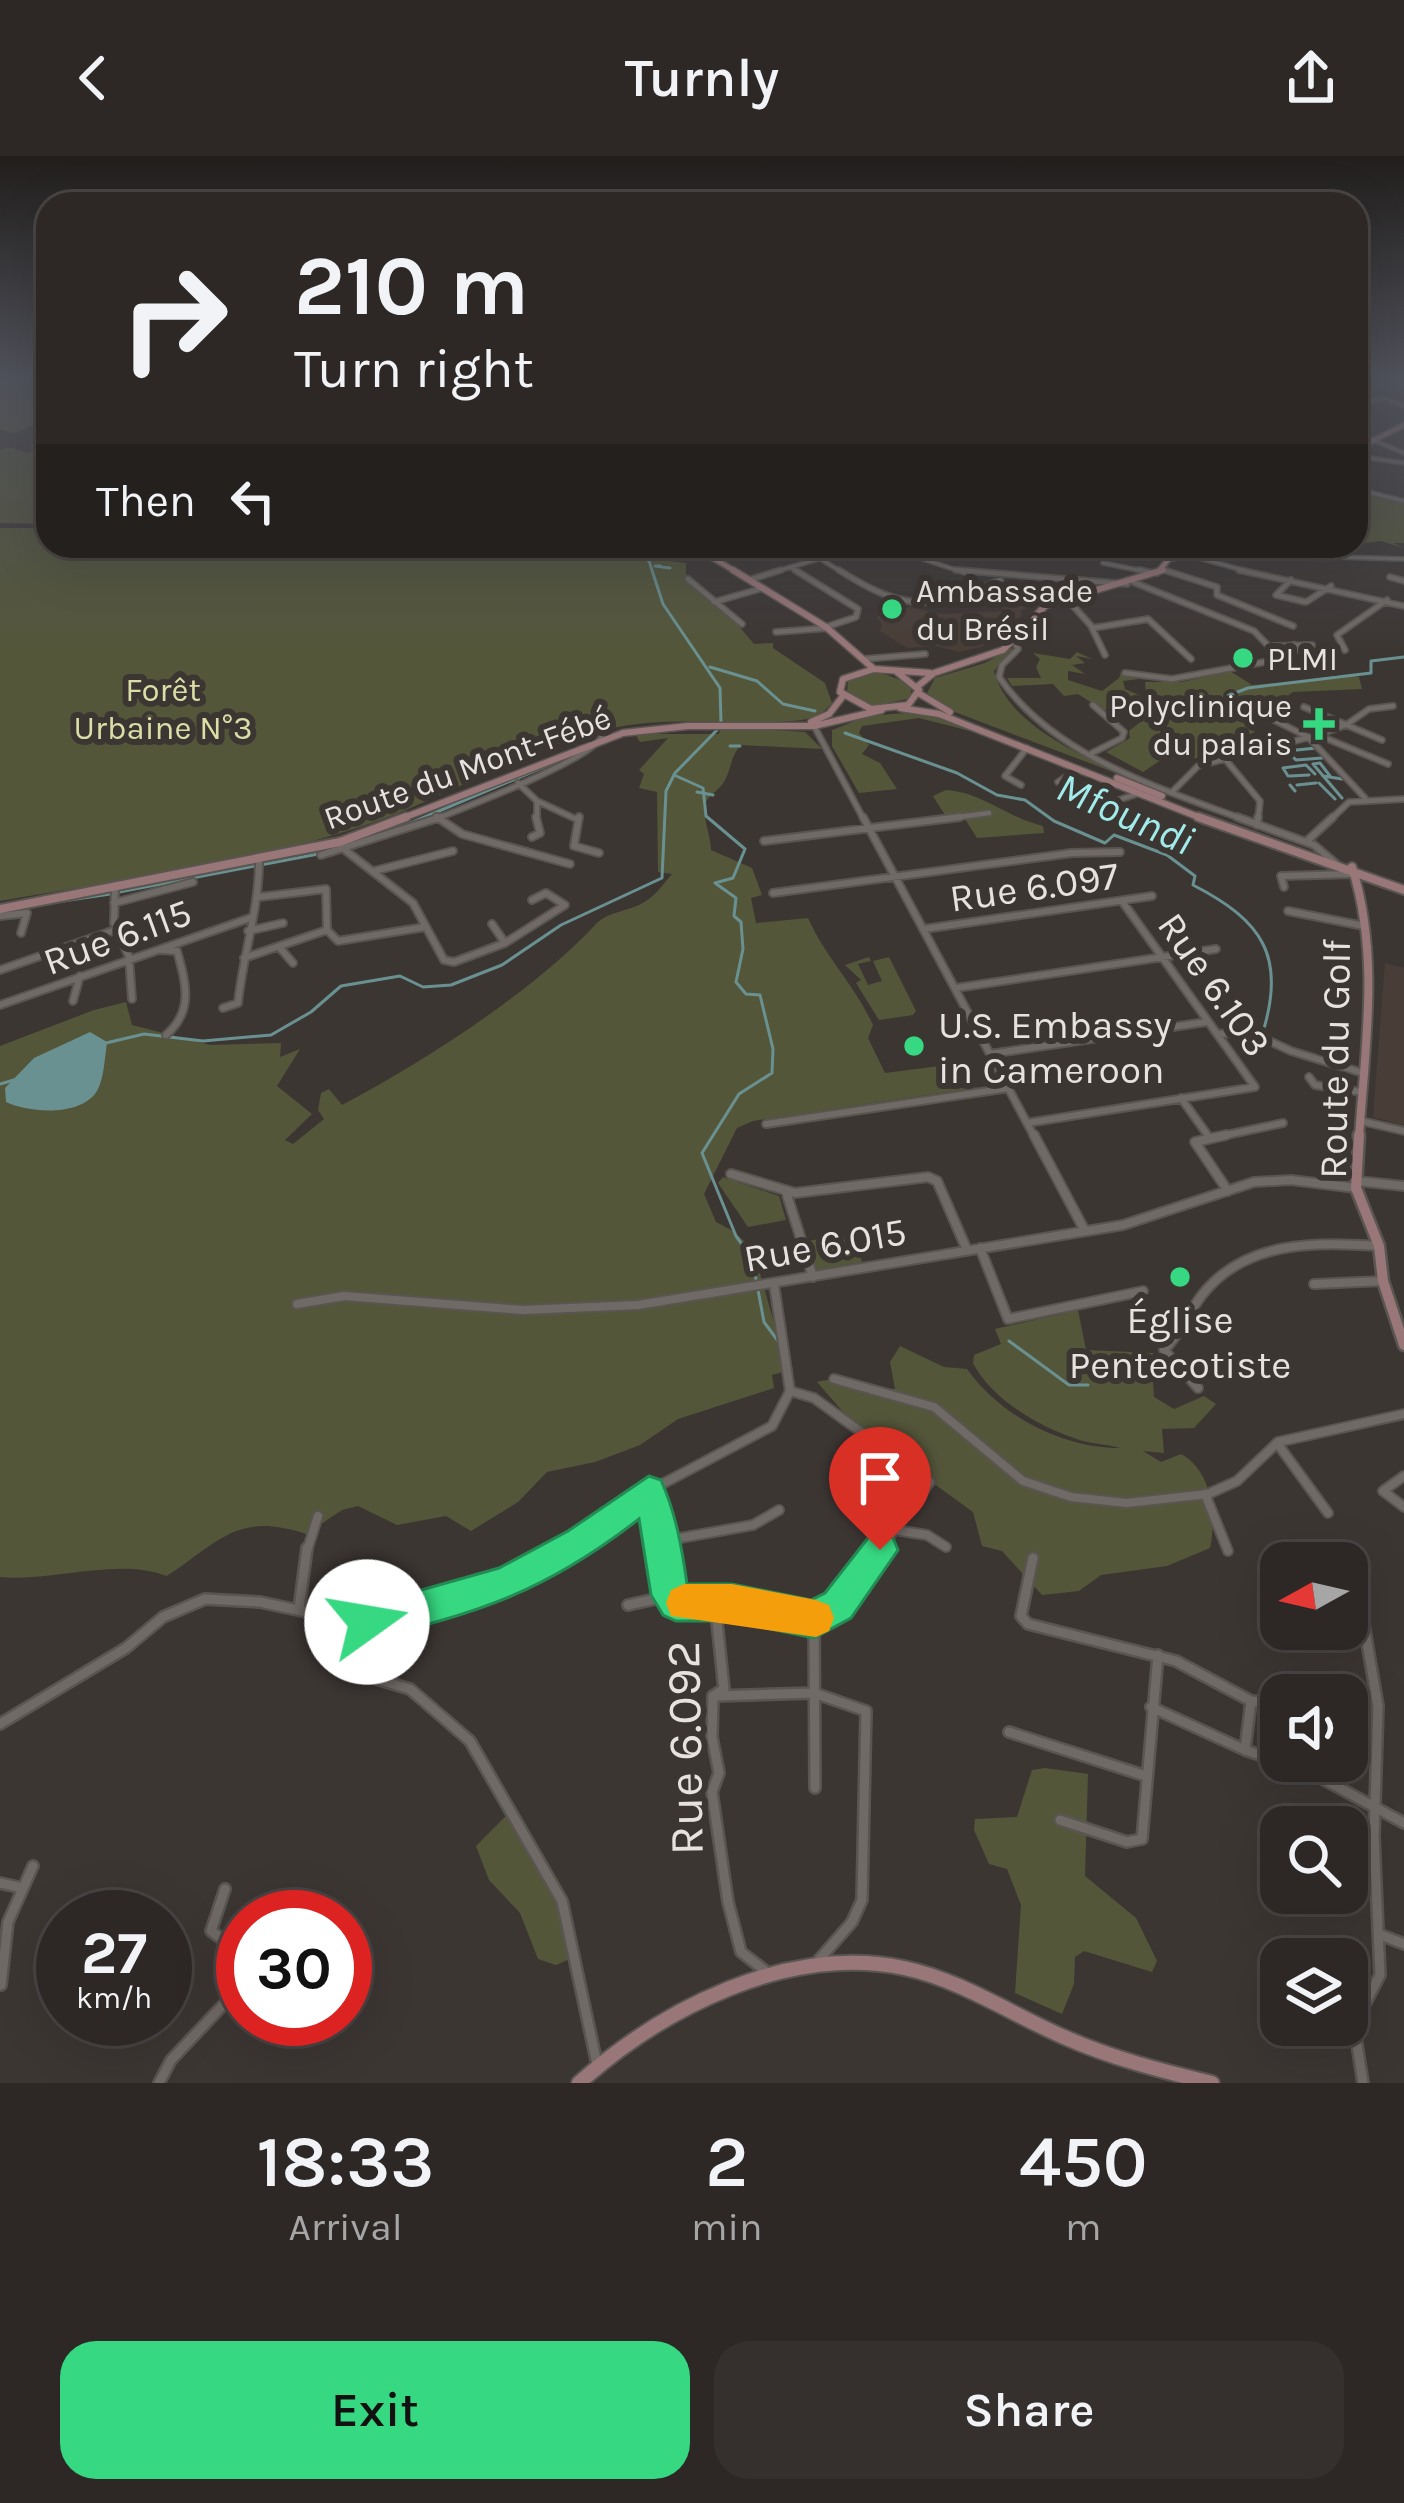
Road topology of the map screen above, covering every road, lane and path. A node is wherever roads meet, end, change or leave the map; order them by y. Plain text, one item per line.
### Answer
1 (1368, 492) edge
2 (1404, 501) edge
3 (714, 558) edge
4 (820, 558) joint
5 (917, 558) edge
6 (1173, 558) edge
7 (1194, 558) edge
8 (1368, 558) edge
9 (1404, 559) edge
10 (1103, 563) dead end
11 (790, 567) junction
12 (1160, 572) junction
13 (1004, 578) junction
14 (1390, 578) dead end
15 (688, 579) dead end
16 (752, 579) junction
17 (1291, 580) junction
18 (1404, 580) edge
19 (1130, 583) junction
20 (1330, 586) junction
21 (766, 587) junction
22 (1067, 598) junction
23 (1387, 600) junction
24 (714, 602) junction
25 (1404, 606) edge
26 (742, 624) dead end
27 (1293, 626) dead end
28 (827, 628) junction
29 (1092, 628) junction
30 (776, 632) dead end
31 (1014, 640) junction
32 (1294, 645) junction
33 (1312, 645) dead end
34 (1272, 646) junction
35 (1345, 650) dead end
36 (925, 654) dead end
37 (1105, 655) dead end
38 (864, 658) junction
39 (1191, 659) dead end
40 (1310, 661) dead end
41 (848, 668) junction
42 (874, 669) junction
43 (897, 672) junction
44 (934, 673) junction
45 (1125, 673) dead end
46 (919, 690) junction
47 (843, 696) junction
48 (1093, 705) dead end
49 (1393, 706) dead end
50 (1304, 707) dead end
51 (900, 708) junction
52 (882, 710) junction
53 (1268, 717) dead end
54 (831, 719) junction
55 (813, 724) junction
56 (1347, 724) junction
57 (1318, 735) junction
58 (1308, 737) junction
59 (601, 738) junction
60 (823, 739) junction
61 (1382, 740) dead end
62 (1027, 748) junction
63 (1092, 753) junction
64 (1225, 759) junction
65 (1388, 764) dead end
66 (1078, 769) junction
67 (518, 783) junction
68 (1021, 785) dead end
69 (1173, 791) junction
70 (1139, 793) junction
71 (1365, 798) junction
72 (1181, 799) junction
73 (1404, 799) edge
74 (537, 801) junction
75 (989, 813) dead end
76 (436, 816) junction
77 (1258, 825) junction
78 (870, 828) junction
79 (532, 837) dead end
80 (764, 841) dead end
81 (1307, 841) junction
82 (342, 846) junction
83 (453, 850) dead end
84 (1120, 852) dead end
85 (599, 853) dead end
86 (322, 855) dead end
87 (259, 862) junction
88 (570, 864) dead end
89 (1347, 870) junction
90 (374, 872) junction
91 (895, 875) junction
92 (1373, 878) junction
93 (193, 882) dead end
94 (1284, 886) dead end
95 (1404, 887) edge
96 (115, 889) junction
97 (773, 892) dead end
98 (1152, 896) dead end
99 (259, 897) junction
100 (532, 900) dead end
101 (1122, 901) junction
102 (114, 903) junction
103 (0, 910) edge
104 (1366, 910) junction
105 (1288, 911) dead end
106 (253, 917) junction
107 (284, 923) dead end
108 (492, 924) dead end
109 (425, 926) junction
110 (1368, 926) junction
111 (924, 929) junction
112 (115, 930) junction
113 (328, 930) junction
114 (248, 931) junction
115 (21, 933) dead end
116 (505, 943) junction
117 (280, 948) junction
118 (1216, 949) dead end
119 (146, 952) junction
120 (129, 957) junction
121 (1163, 957) junction
122 (244, 958) junction
123 (293, 963) dead end
124 (0, 970) edge
125 (80, 976) junction
126 (956, 988) junction
127 (132, 999) dead end
128 (73, 1001) dead end
129 (0, 1005) edge
130 (223, 1008) dead end
131 (1208, 1021) junction
132 (1217, 1034) junction
133 (166, 1035) dead end
134 (990, 1054) junction
135 (1363, 1073) junction
136 (1309, 1077) dead end
137 (1009, 1088) junction
138 (1361, 1092) junction
139 (1181, 1098) junction
140 (1359, 1120) junction
141 (1028, 1123) junction
142 (1283, 1123) dead end
143 (766, 1124) dead end
144 (1404, 1130) edge
145 (1209, 1137) junction
146 (731, 1174) dead end
147 (1356, 1185) junction
148 (1404, 1186) edge
149 (1228, 1191) junction
150 (786, 1192) junction
151 (1085, 1231) junction
152 (1379, 1246) junction
153 (980, 1248) junction
154 (967, 1250) junction
155 (813, 1277) junction
156 (1383, 1281) junction
157 (774, 1284) junction
158 (1314, 1284) dead end
159 (1143, 1291) dead end
160 (297, 1304) dead end
161 (1404, 1346) edge
162 (834, 1379) dead end
163 (1198, 1388) dead end
164 (790, 1391) junction
165 (1404, 1414) edge
166 (1277, 1443) junction
167 (1404, 1477) edge
168 (649, 1492) junction
169 (1204, 1493) junction
170 (1404, 1508) edge
171 (779, 1510) dead end
172 (1328, 1513) dead end
173 (319, 1516) dead end
174 (896, 1530) junction
175 (663, 1540) junction
176 (946, 1547) dead end
177 (1228, 1551) dead end
178 (1033, 1558) dead end
179 (670, 1595) junction
180 (716, 1603) junction
181 (628, 1605) dead end
182 (299, 1610) junction
183 (814, 1619) junction
184 (354, 1622) junction
185 (1368, 1646) edge
186 (1158, 1655) junction
187 (811, 1694) junction
188 (713, 1696) junction
189 (1251, 1701) junction
190 (1260, 1702) edge
191 (1151, 1707) junction
192 (0, 1724) edge
193 (1009, 1732) dead end
194 (1244, 1750) junction
195 (1146, 1776) junction
196 (814, 1788) dead end
197 (1376, 1809) junction
198 (1060, 1820) dead end
199 (1404, 1823) edge
200 (33, 1866) dead end
201 (0, 1883) edge
202 (18, 1887) junction
203 (1381, 1935) junction
204 (1404, 1944) edge
205 (811, 1969) junction
206 (771, 1976) junction
207 (1, 1985) edge
208 (216, 2010) edge
209 (597, 2066) junction
210 (159, 2083) edge
211 (579, 2083) edge
212 (1212, 2083) edge
213 (1363, 2083) edge

1 - 2 street
3 - 16 street
4 - 11 street
4 - 13 street
5 - 13 street
6 - 12 street
7 - 17 street
8 - 9 street
10 - 12 street
11 - 16 street
11 - 28 street
12 - 19 street
12 - 27 street
13 - 19 street
14 - 18 street
15 - 24 street
16 - 21 street
17 - 20 street
17 - 20 street
19 - 22 street
19 - 34 street
20 - 23 street
21 - 24 street
21 - 28 street
22 - 29 street
22 - 31 street
23 - 25 street
23 - 35 street
24 - 26 street
28 - 30 street
28 - 38 street
29 - 37 street
29 - 39 street
31 - 44 street
31 - 63 street
32 - 33 street
32 - 34 street
32 - 40 street
34 - 45 street
36 - 38 street
38 - 41 street
38 - 42 street
41 - 42 street
41 - 47 street
42 - 43 street
43 - 44 street
43 - 46 street
44 - 46 street
46 - 51 street
46 - 72 street
47 - 52 street
47 - 54 street
48 - 63 street
49 - 56 street
50 - 56 street
51 - 52 street, Route du Mont-Fébé
51 - 62 street
52 - 54 street, Route du Mont-Fébé
53 - 58 street
54 - 55 street, Route du Mont-Fébé
54 - 60 street
55 - 59 street, Route du Mont-Fébé
55 - 60 street
55 - 103 street, Route du Mont-Fébé
56 - 57 street
56 - 61 street
57 - 58 street
57 - 65 street
58 - 64 street
58 - 71 street
59 - 67 street
59 - 82 street, Route du Mont-Fébé
60 - 78 street
62 - 66 street
62 - 68 street
63 - 69 street
64 - 69 street
64 - 77 street
66 - 70 street
66 - 70 street
67 - 74 street
67 - 76 street
69 - 72 street
70 - 89 street
71 - 73 street
71 - 81 street
72 - 77 street
72 - 89 street
74 - 79 street
74 - 85 street
75 - 78 street
76 - 82 street
76 - 88 street
77 - 81 street
78 - 80 street
78 - 91 street
81 - 89 street
82 - 86 street
82 - 87 street, Route du Mont-Fébé
82 - 90 street
83 - 90 street
84 - 91 street
87 - 96 street, Route du Mont-Fébé
87 - 99 street
89 - 92 street
89 - 94 street
89 - 104 street, Route du Golf
90 - 109 street
91 - 97 street
91 - 111 street
92 - 95 street
92 - 104 street, Route du Golf
93 - 102 street
96 - 102 street
96 - 103 street, Route du Mont-Fébé
98 - 101 street, Rue 6.097
99 - 106 street
99 - 113 street
100 - 116 street
101 - 111 street, Rue 6.097
101 - 121 street, Rue 6.103
102 - 112 street
103 - 115 street
104 - 110 street, Route du Golf
105 - 110 street
106 - 114 street
106 - 119 street, Rue 6.115
107 - 114 street
108 - 116 street
109 - 113 street
109 - 116 street
110 - 135 street, Route du Golf
111 - 126 street
112 - 120 street
112 - 124 street
113 - 117 street
114 - 122 street
117 - 122 street
117 - 123 street
118 - 121 street
119 - 120 street, Rue 6.115
119 - 133 street
120 - 125 street, Rue 6.115
120 - 127 street
121 - 126 street
121 - 131 street, Rue 6.103
122 - 130 street
125 - 128 street
125 - 129 street, Rue 6.115
126 - 134 street
131 - 132 street, Rue 6.103
131 - 134 street
132 - 135 street
132 - 139 street, Rue 6.103
134 - 137 street
135 - 138 street, Route du Golf
136 - 138 street
137 - 141 street
137 - 143 street
138 - 140 street, Route du Golf
139 - 141 street, Rue 6.103
139 - 145 street
140 - 144 street
140 - 147 street, Route du Golf
141 - 151 street
142 - 145 street
145 - 149 street
146 - 150 street
147 - 148 street, Rue 6.015
147 - 149 street, Rue 6.015
147 - 152 street, Route du Golf
149 - 151 street, Rue 6.015
150 - 154 street
150 - 155 street
151 - 153 street, Rue 6.015
152 - 156 street, Route du Golf
152 - 163 street
153 - 154 street, Rue 6.015
153 - 159 street
154 - 155 street, Rue 6.015
155 - 157 street, Rue 6.015
156 - 158 street
156 - 161 street, Route du Golf
157 - 160 street, Rue 6.015
157 - 164 street
162 - 169 street
164 - 168 street
164 - 174 street
165 - 166 street
166 - 169 street
166 - 172 street
167 - 170 street
168 - 175 street
168 - 184 street
169 - 177 street
171 - 175 street
173 - 182 street
174 - 176 street
174 - 183 street
175 - 179 street
178 - 186 street
179 - 180 street
179 - 181 street
180 - 183 street, Rue 6.092
180 - 188 street, Rue 6.092
182 - 184 street
182 - 192 street
183 - 187 street
184 - 209 street
185 - 197 street
186 - 189 street
186 - 191 street
187 - 188 street
187 - 196 street
187 - 205 street
188 - 206 street, Rue 6.092
189 - 190 street
189 - 194 street
191 - 194 street
191 - 195 street
193 - 195 street
194 - 197 street
195 - 198 street
197 - 199 street
197 - 203 street
200 - 202 street
201 - 202 street
202 - 207 street
203 - 204 street
203 - 213 street
205 - 206 street
205 - 212 street
206 - 209 street
208 - 210 street
209 - 211 street

